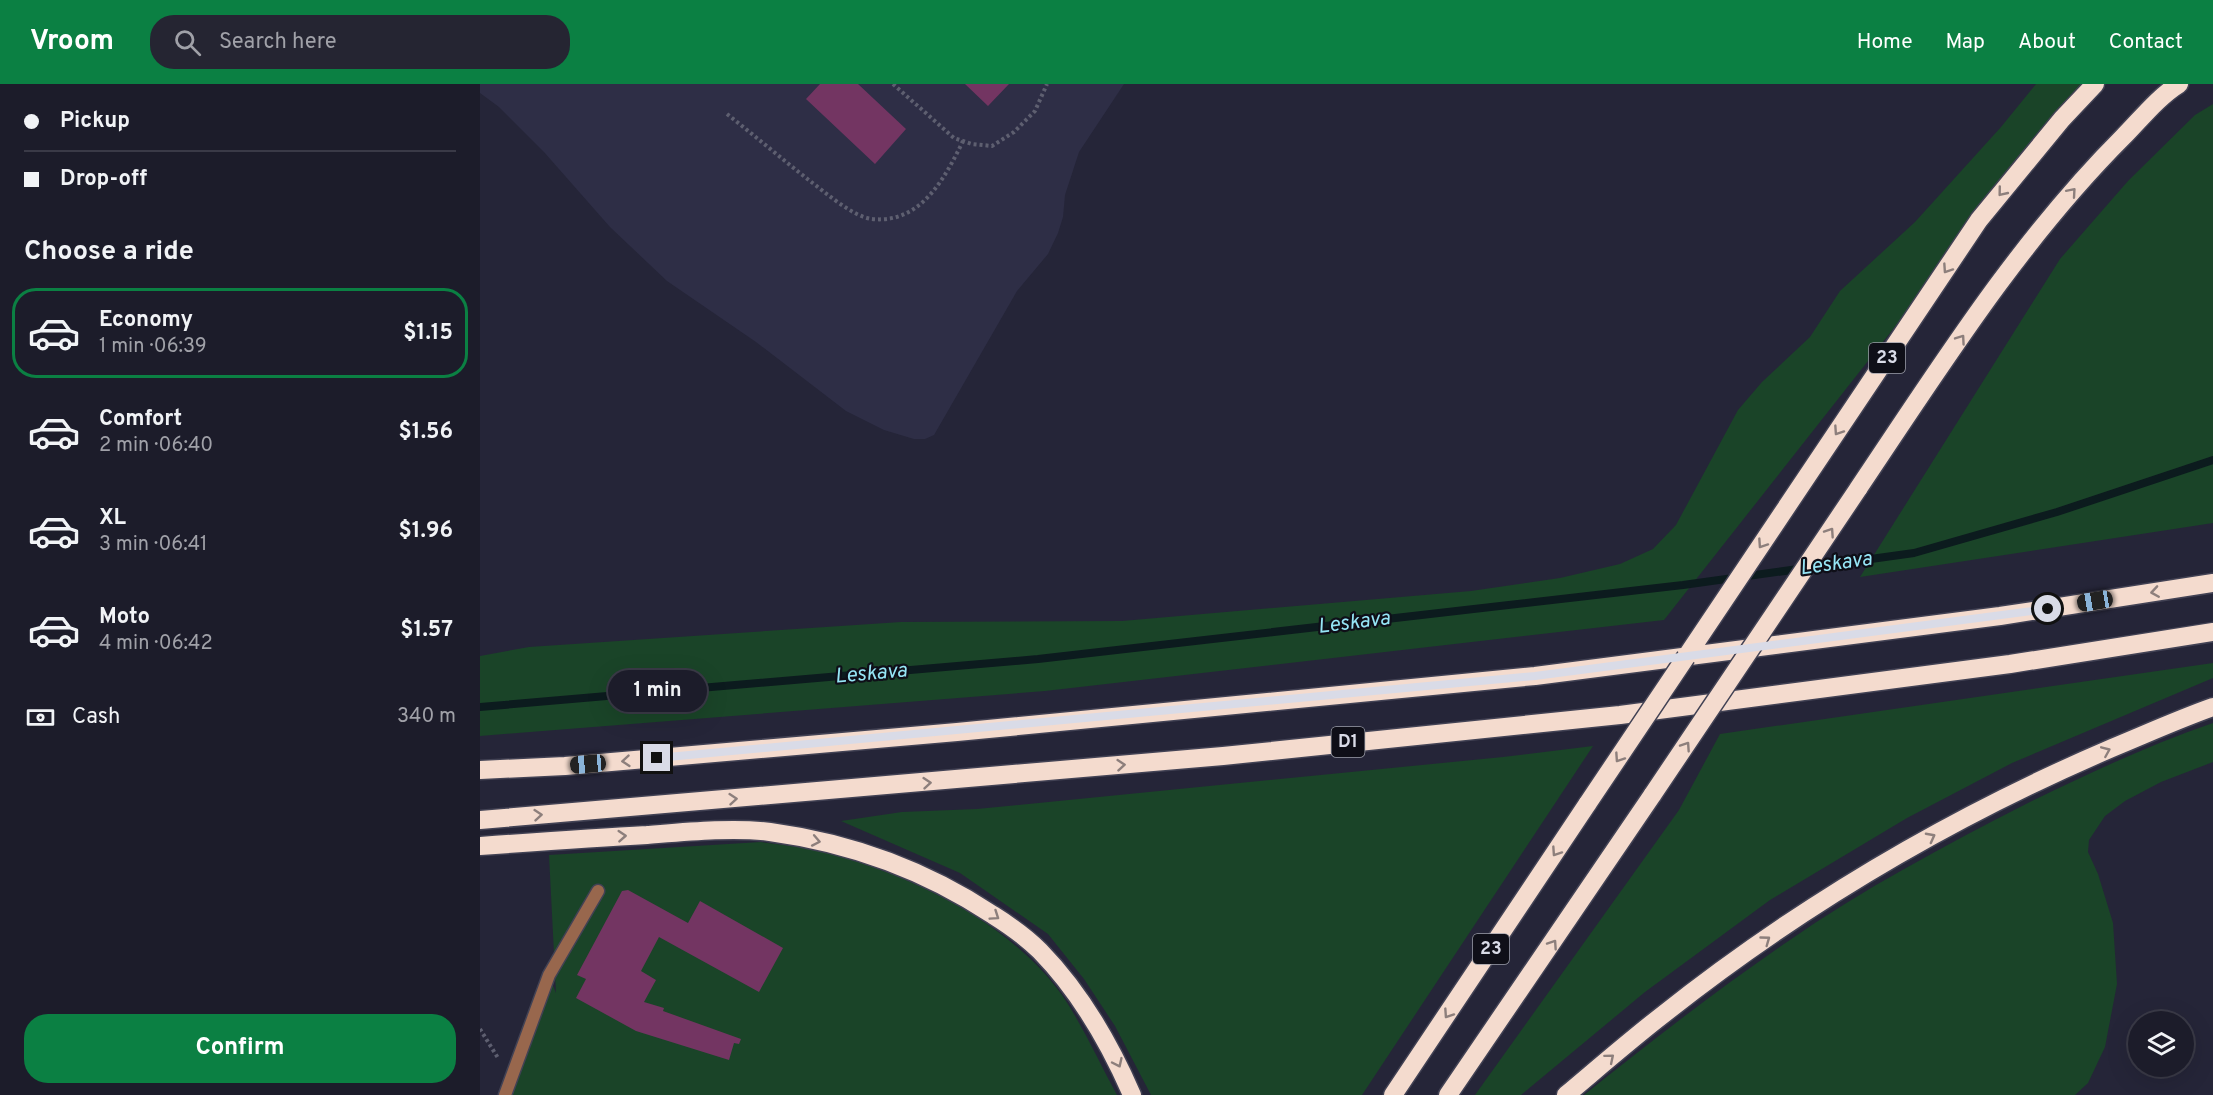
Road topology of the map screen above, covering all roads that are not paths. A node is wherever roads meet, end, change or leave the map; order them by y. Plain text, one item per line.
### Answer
1 (2095, 84) edge
2 (2179, 84) edge
3 (2213, 583) edge
4 (2213, 632) edge
5 (2213, 707) edge
6 (480, 770) edge
7 (480, 820) edge
8 (480, 846) edge
9 (598, 891) dead end
10 (505, 1095) edge
11 (1132, 1095) edge
12 (1393, 1095) edge
13 (1448, 1095) edge
14 (1566, 1095) edge

1 -> 12 highway, 23, bridge
13 -> 2 highway, 23, bridge
3 -> 6 highway
7 -> 4 highway, D1
14 -> 5 highway
8 -> 11 highway
9 - 10 street

